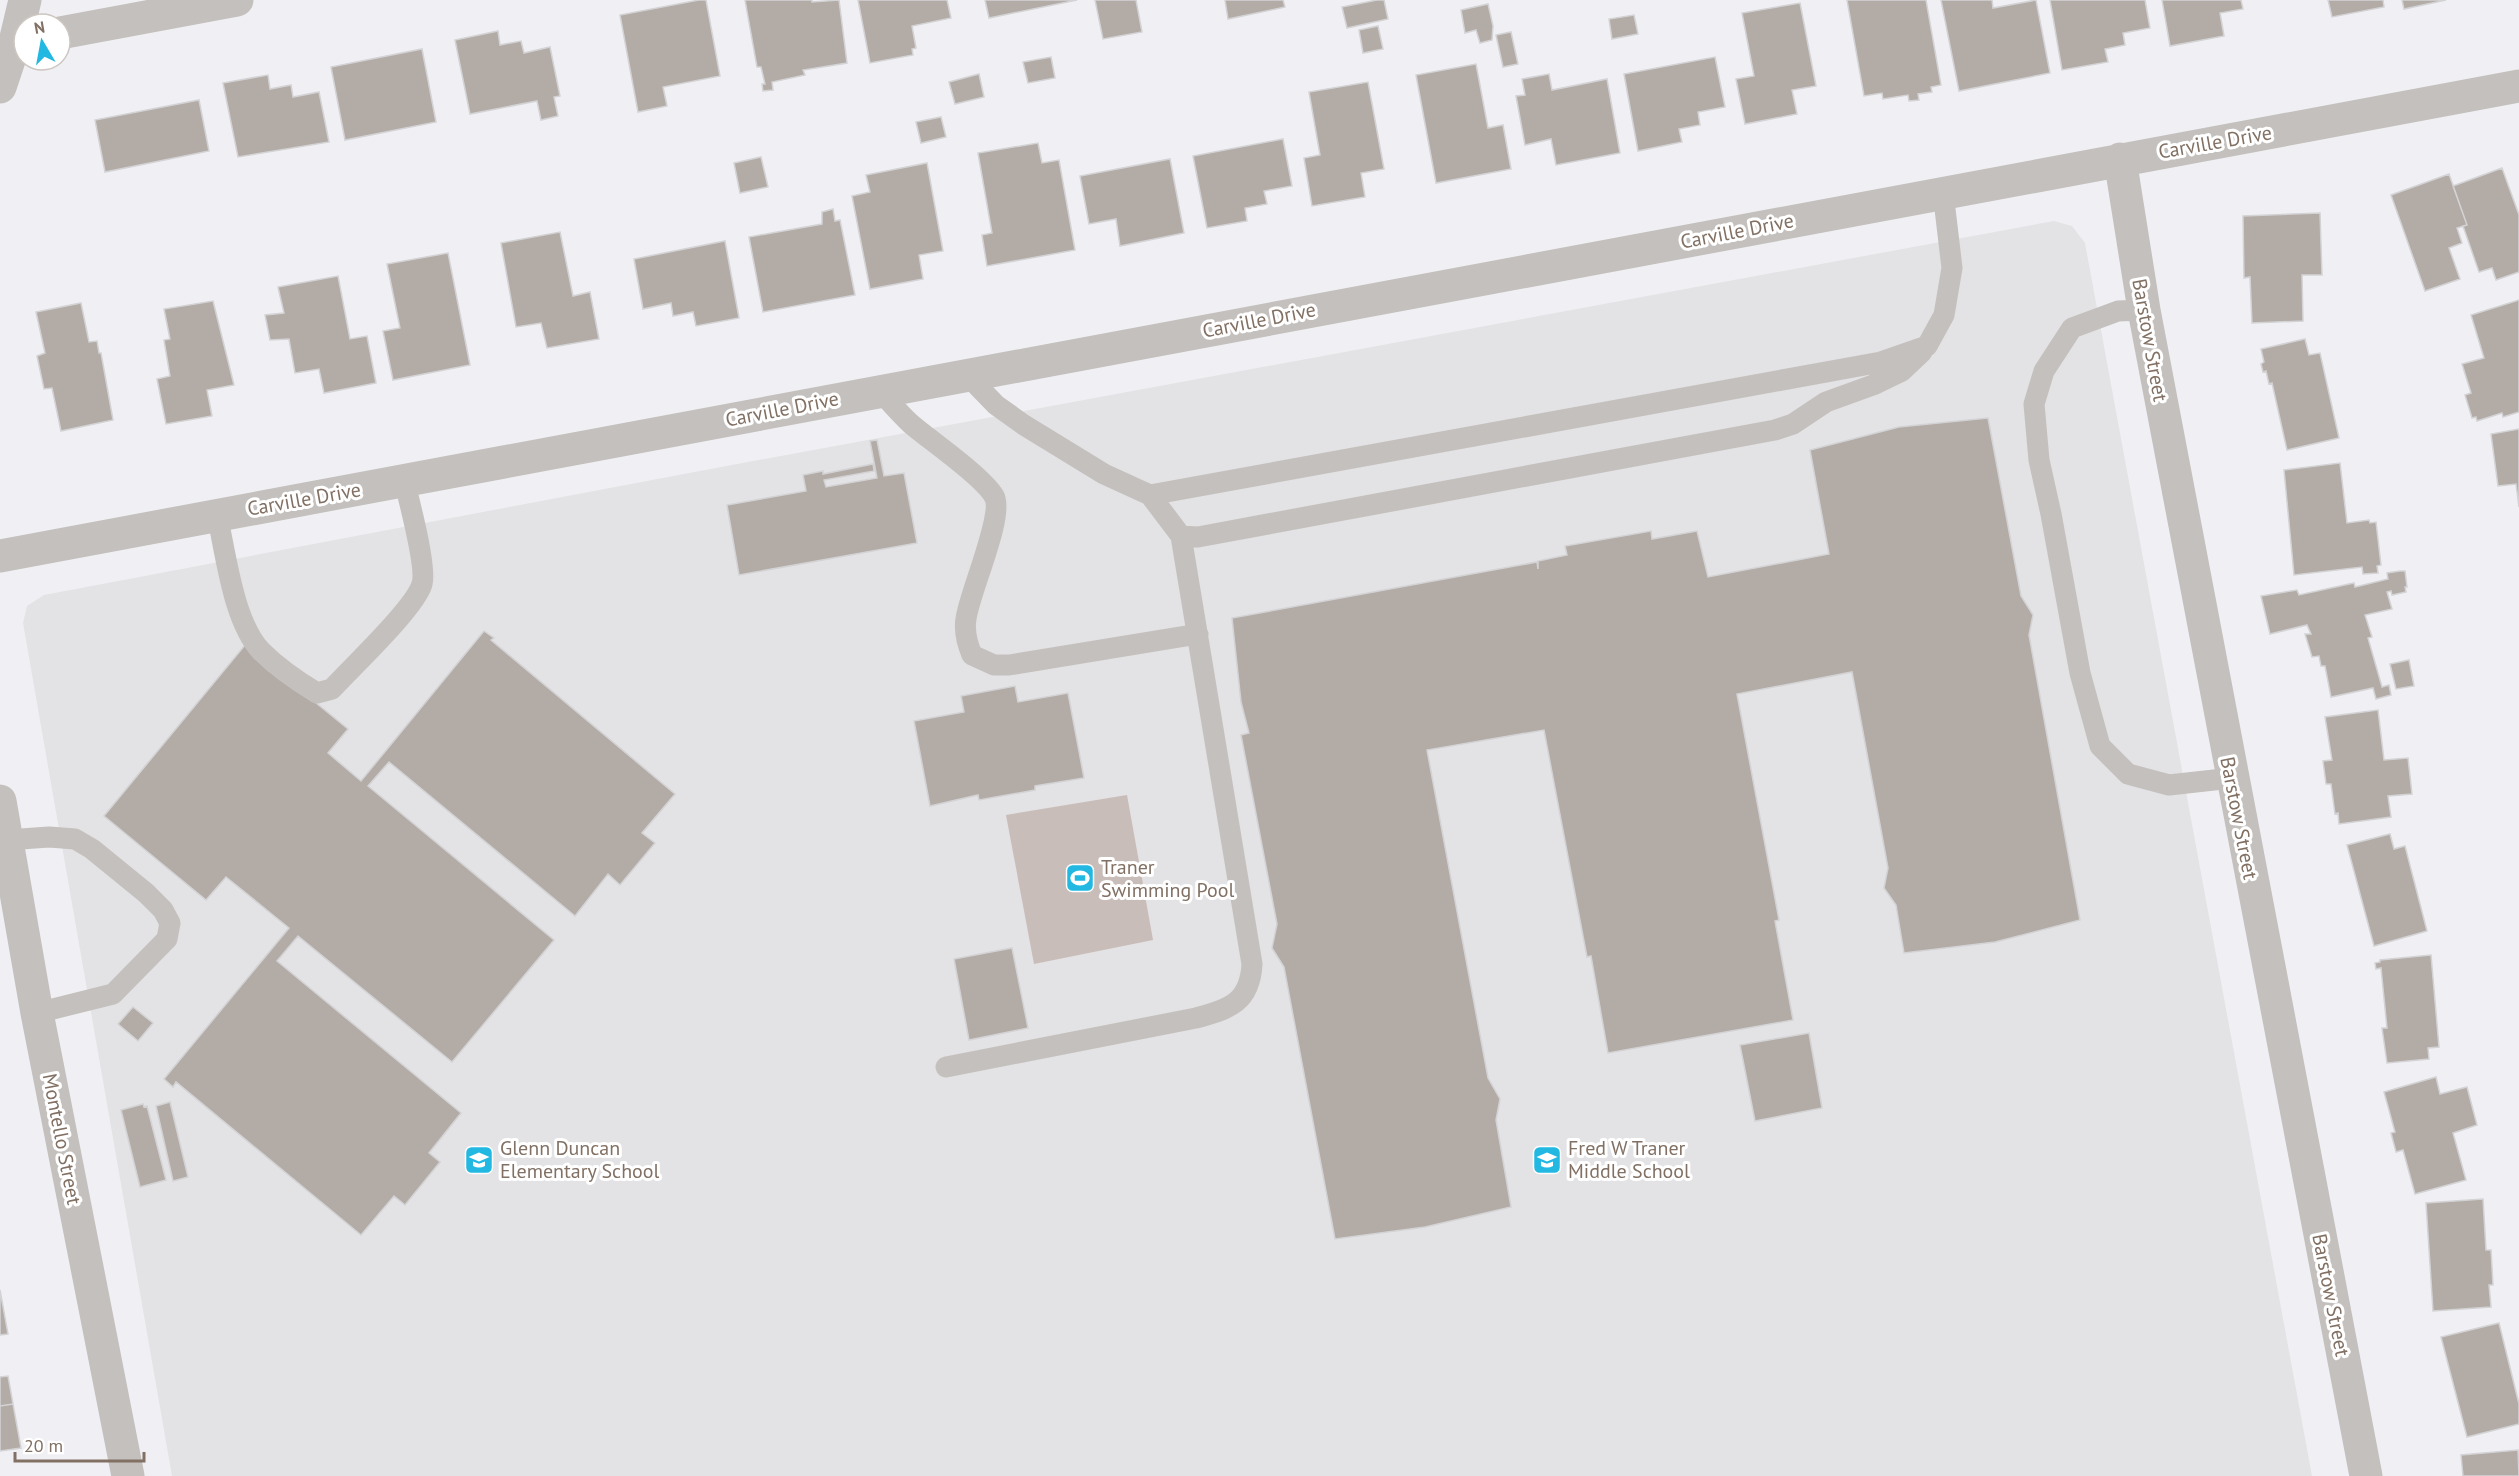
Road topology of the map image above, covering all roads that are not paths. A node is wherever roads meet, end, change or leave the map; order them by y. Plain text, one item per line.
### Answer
1 (237, 0) edge
2 (72, 31) edge
3 (12, 59) edge
4 (2519, 86) edge
5 (0, 87) edge
6 (2120, 159) junction
7 (1943, 192) junction
8 (2144, 310) junction
9 (1927, 346) junction
10 (966, 374) junction
11 (880, 391) junction
12 (404, 480) junction
13 (1150, 495) junction
14 (218, 515) junction
15 (1181, 536) junction
16 (0, 556) edge
17 (1198, 634) junction
18 (2232, 778) junction
19 (0, 801) edge
20 (8, 840) junction
21 (37, 1013) junction
22 (946, 1068) dead end
23 (128, 1476) edge
24 (2366, 1476) edge

1 - 2 street
3 - 5 street
4 - 6 street, Carville Drive
6 - 7 street, Carville Drive
6 - 8 street, Barstow Street
7 - 9 lane
7 - 10 street, Carville Drive
8 - 18 street, Barstow Street
8 - 18 lane
9 - 13 lane
9 - 15 lane
10 - 11 street, Carville Drive
10 - 13 lane
11 - 12 street, Carville Drive
11 - 17 lane
12 - 14 street, Carville Drive
12 - 14 lane
13 - 15 lane
14 - 16 street, Carville Drive
15 - 17 lane
17 - 22 lane
18 - 24 street, Barstow Street
19 - 20 street, Montello Street
20 - 21 street, Montello Street
20 - 21 lane
21 - 23 street, Montello Street

